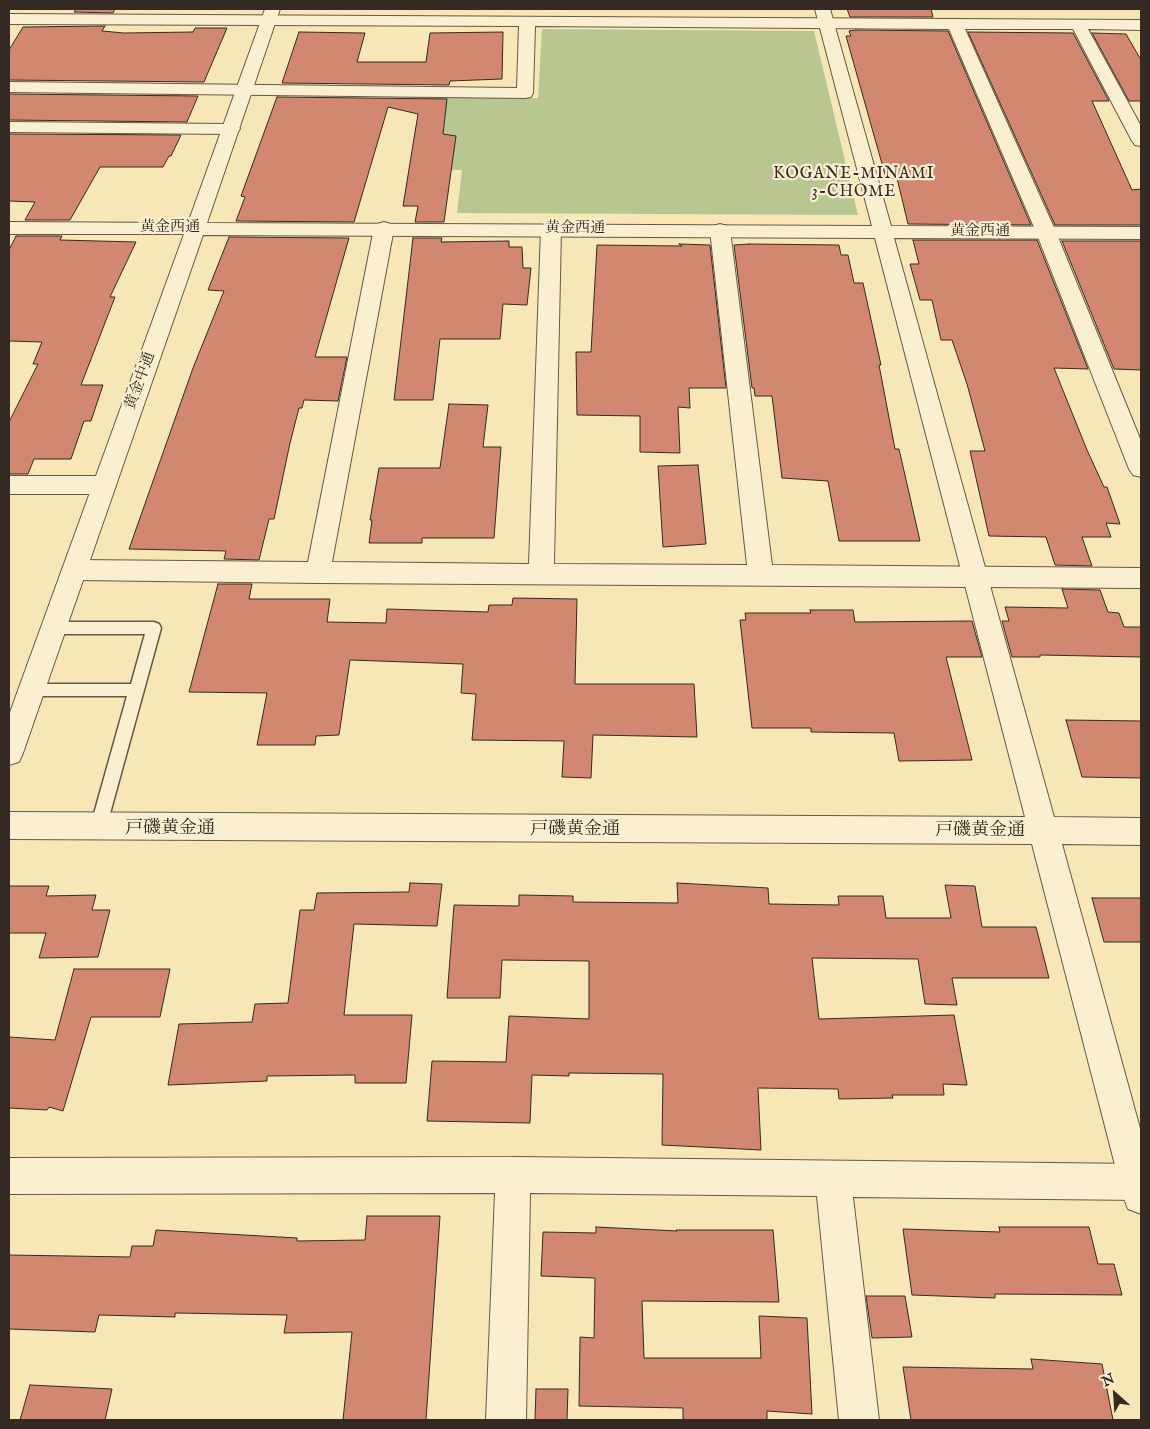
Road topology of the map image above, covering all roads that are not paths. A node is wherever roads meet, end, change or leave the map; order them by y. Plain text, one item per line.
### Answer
1 (129, 14) edge
2 (270, 15) edge
3 (416, 15) edge
4 (825, 16) edge
5 (9, 19) edge
6 (527, 21) junction
7 (955, 24) junction
8 (1078, 25) junction
9 (1141, 25) edge
10 (9, 87) edge
11 (245, 90) junction
12 (9, 126) edge
13 (231, 129) junction
14 (1141, 140) edge
15 (9, 228) edge
16 (196, 228) junction
17 (384, 228) junction
18 (551, 229) junction
19 (720, 230) junction
20 (882, 231) junction
21 (1046, 232) junction
22 (1141, 233) edge
23 (1141, 469) edge
24 (9, 485) edge
25 (103, 485) junction
26 (75, 570) junction
27 (318, 573) junction
28 (541, 575) junction
29 (761, 576) junction
30 (974, 578) junction
31 (1141, 578) edge
32 (54, 628) junction
33 (32, 690) junction
34 (137, 690) junction
35 (9, 753) edge
36 (9, 826) edge
37 (98, 828) junction
38 (1044, 831) junction
39 (1141, 832) edge
40 (513, 1175) junction
41 (9, 1176) edge
42 (833, 1179) junction
43 (1140, 1187) edge
44 (506, 1420) edge
45 (858, 1420) edge

1 - 2 street
1 - 5 street
2 - 3 street
2 - 11 street, 黄金中通
3 - 6 street
4 - 6 street
4 - 7 street
4 - 20 street
6 - 11 street
7 - 8 street
7 - 21 street
8 - 9 street
8 - 14 street
10 - 11 street
11 - 13 street, 黄金中通
12 - 13 street
13 - 16 street, 黄金中通
15 - 16 street, 黄金西通
16 - 17 street, 黄金西通
16 - 25 street, 黄金中通
17 - 18 street, 黄金西通
17 - 27 street
18 - 19 street, 黄金西通
18 - 28 street
19 - 20 street, 黄金西通
19 - 29 street
20 - 21 street, 黄金西通
20 - 30 street
21 - 22 street, 黄金西通
21 - 23 street
24 - 25 street
25 - 26 street, 黄金中通
26 - 27 street
26 - 32 street, 黄金中通
27 - 28 street
28 - 29 street
29 - 30 street
30 - 31 street
30 - 38 street
32 - 33 street, 黄金中通
32 - 34 lane
33 - 34 lane
33 - 35 street, 黄金中通
34 - 37 lane
36 - 37 street, 戸磯黄金通
37 - 38 street, 戸磯黄金通
38 - 39 street, 戸磯黄金通
38 - 43 street
40 - 41 street
40 - 42 street
40 - 44 street
42 - 43 street
42 - 45 street

